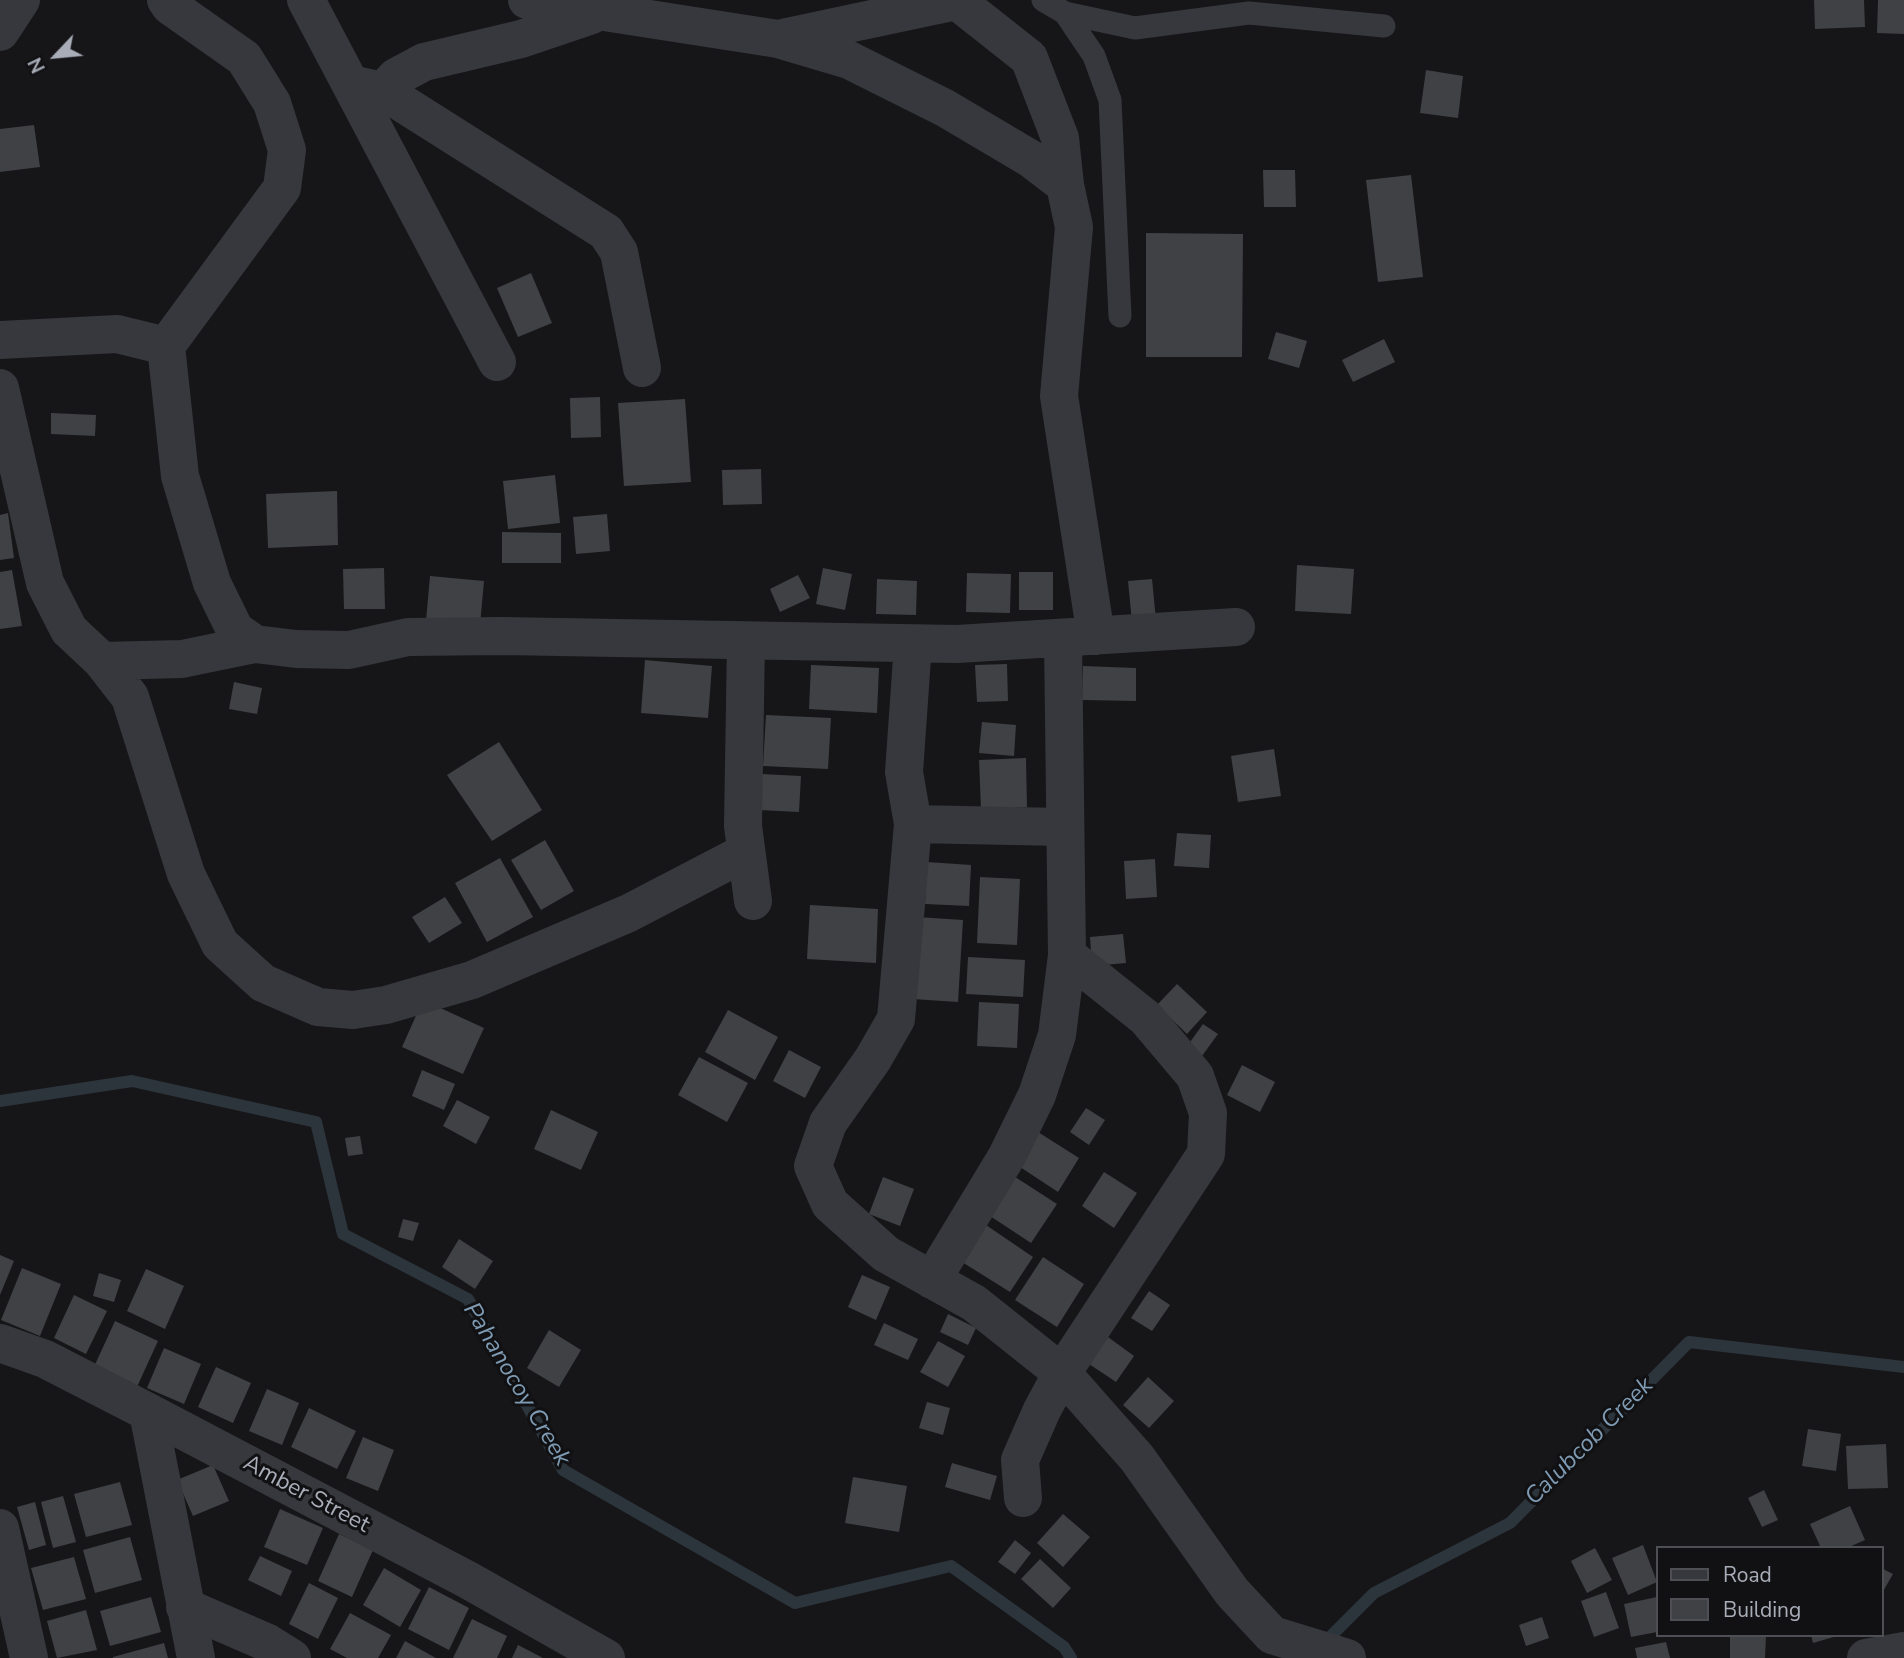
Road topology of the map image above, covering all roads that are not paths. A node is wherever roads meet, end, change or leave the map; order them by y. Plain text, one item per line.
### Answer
1 (21, 0) edge
2 (166, 0) edge
3 (306, 0) edge
4 (527, 0) edge
5 (1042, 0) edge
6 (959, 1) edge
7 (597, 13) junction
8 (1065, 13) junction
9 (1384, 26) dead end
10 (0, 32) edge
11 (778, 39) junction
12 (367, 87) junction
13 (1065, 186) junction
14 (1120, 316) dead end
15 (0, 340) edge
16 (166, 346) junction
17 (497, 362) dead end
18 (642, 368) dead end
19 (0, 387) edge
20 (1236, 627) dead end
21 (1079, 637) junction
22 (746, 641) junction
23 (255, 644) junction
24 (913, 644) junction
25 (102, 661) junction
26 (913, 824) junction
27 (1063, 827) junction
28 (746, 852) junction
29 (753, 901) dead end
30 (1067, 955) junction
31 (932, 1280) junction
32 (0, 1343) edge
33 (1062, 1373) junction
34 (148, 1412) junction
35 (1023, 1498) dead end
36 (0, 1528) edge
37 (185, 1606) junction
38 (1904, 1651) edge
39 (1345, 1657) edge
40 (29, 1658) edge
41 (196, 1658) edge
42 (292, 1658) edge
43 (606, 1658) edge
44 (1868, 1658) edge

1 - 10 street
2 - 16 street
3 - 12 street
4 - 7 street
5 - 8 lane
6 - 11 street
6 - 13 street
7 - 11 street
7 - 12 street
8 - 9 lane
8 - 14 lane
11 - 13 street
12 - 17 street
12 - 18 street
13 - 21 street
15 - 16 street
16 - 23 street
19 - 25 street
20 - 21 street
21 - 24 street
21 - 27 street
22 - 23 street
22 - 24 street
22 - 28 street
23 - 25 street
24 - 26 street
25 - 28 street
26 - 27 street
26 - 31 street
27 - 30 street
28 - 29 street
30 - 31 street
30 - 33 street
31 - 33 street
32 - 34 street, Amber Street
33 - 35 street
33 - 39 street
34 - 37 street
34 - 43 street, Amber Street
36 - 40 street
37 - 41 street
37 - 42 street
38 - 44 street

